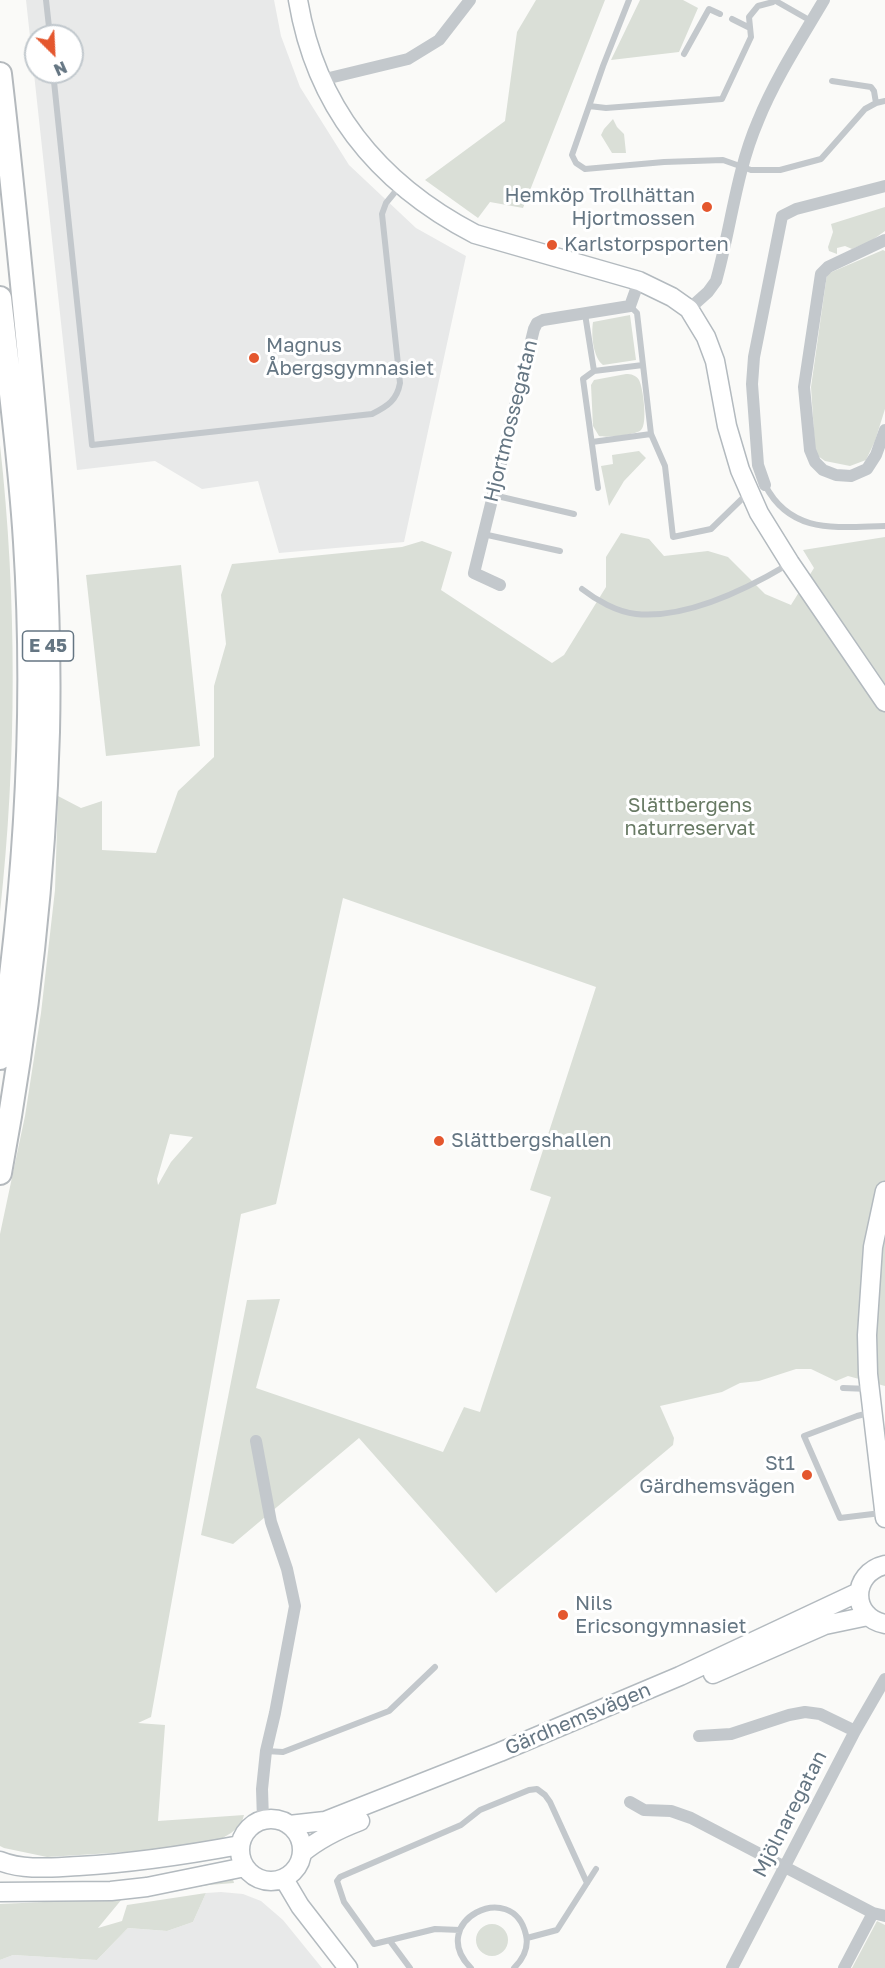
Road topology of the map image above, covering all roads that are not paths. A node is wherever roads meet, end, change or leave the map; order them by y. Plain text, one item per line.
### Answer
1 (46, 0) edge
2 (298, 0) edge
3 (470, 0) edge
4 (629, 0) edge
5 (824, 0) edge
6 (774, 1) edge
7 (720, 14) dead end
8 (732, 19) dead end
9 (811, 22) junction
10 (49, 24) edge
11 (750, 28) junction
12 (684, 54) dead end
13 (0, 74) edge
14 (321, 80) junction
15 (832, 81) dead end
16 (54, 84) edge
17 (885, 101) edge
18 (876, 103) junction
19 (589, 106) junction
20 (743, 167) junction
21 (401, 186) junction
22 (885, 186) edge
23 (885, 240) edge
24 (639, 281) junction
25 (0, 298) edge
26 (630, 306) junction
27 (689, 309) junction
28 (585, 314) junction
29 (643, 364) junction
30 (594, 371) junction
31 (885, 430) edge
32 (651, 434) junction
33 (591, 442) junction
34 (598, 488) dead end
35 (757, 488) junction
36 (492, 495) junction
37 (574, 514) dead end
38 (885, 526) edge
39 (483, 534) junction
40 (560, 552) dead end
41 (790, 563) junction
42 (500, 585) dead end
43 (582, 589) dead end
44 (885, 702) edge
45 (0, 1058) edge
46 (0, 1173) edge
47 (885, 1191) edge
48 (843, 1388) dead end
49 (869, 1389) junction
50 (873, 1412) junction
51 (256, 1441) dead end
52 (883, 1480) edge
53 (885, 1513) edge
54 (885, 1518) edge
55 (885, 1565) edge
56 (859, 1592) junction
57 (877, 1620) edge
58 (435, 1667) dead end
59 (885, 1679) edge
60 (855, 1731) junction
61 (699, 1736) dead end
62 (266, 1750) junction
63 (630, 1802) dead end
64 (263, 1820) junction
65 (289, 1825) junction
66 (240, 1845) junction
67 (302, 1853) junction
68 (0, 1861) edge
69 (785, 1867) junction
70 (245, 1868) junction
71 (596, 1869) dead end
72 (284, 1879) junction
73 (587, 1883) junction
74 (0, 1892) edge
75 (879, 1914) edge
76 (460, 1930) junction
77 (527, 1938) junction
78 (390, 1941) junction
79 (348, 1968) edge
80 (410, 1968) edge
81 (471, 1968) edge
82 (514, 1968) edge
83 (732, 1968) edge
84 (844, 1968) edge

1 - 10 lane
2 - 14 main road
3 - 14 street
4 - 19 lane
5 - 9 street
6 - 9 lane
6 - 11 lane
7 - 12 lane
8 - 11 lane
9 - 20 street
11 - 19 lane
13 - 46 highway, E 45
14 - 21 main road
15 - 18 lane
16 - 21 lane
17 - 18 lane
18 - 20 lane
19 - 20 lane
20 - 27 street
21 - 24 main road
22 - 35 street
23 - 31 street
24 - 26 street
24 - 27 main road
25 - 45 highway, E 45
26 - 28 street, Hjortmossegatan
26 - 29 lane
27 - 35 main road
28 - 30 lane
28 - 36 street, Hjortmossegatan
29 - 30 lane
29 - 32 lane
30 - 33 lane
32 - 33 lane
32 - 35 lane
33 - 34 lane
35 - 38 lane
35 - 41 main road
36 - 37 lane
36 - 39 street, Hjortmossegatan
39 - 40 lane
39 - 42 street, Hjortmossegatan
41 - 43 lane
41 - 44 main road
47 - 49 main road
48 - 49 lane
49 - 50 main road
50 - 52 main road
50 - 53 lane
51 - 62 street
52 - 53 main road
53 - 54 main road
55 - 56 main road, Gärdhemsvägen
56 - 57 main road, Gärdhemsvägen
56 - 65 main road, Gärdhemsvägen
57 - 67 main road, Gärdhemsvägen
58 - 62 lane
59 - 60 street, Mjölnaregatan
60 - 61 street
60 - 69 street, Mjölnaregatan
62 - 64 street
63 - 69 street
64 - 65 main road, Gärdhemsvägen
64 - 66 main road
65 - 67 main road
66 - 68 main road
66 - 70 main road
67 - 72 main road, Gärdhemsvägen
69 - 75 street
69 - 83 street, Mjölnaregatan
70 - 72 main road
70 - 74 main road
71 - 73 lane
72 - 79 main road
73 - 77 lane
73 - 78 lane
75 - 84 street
76 - 77 lane
76 - 78 lane
76 - 81 lane
77 - 82 lane
78 - 80 lane

